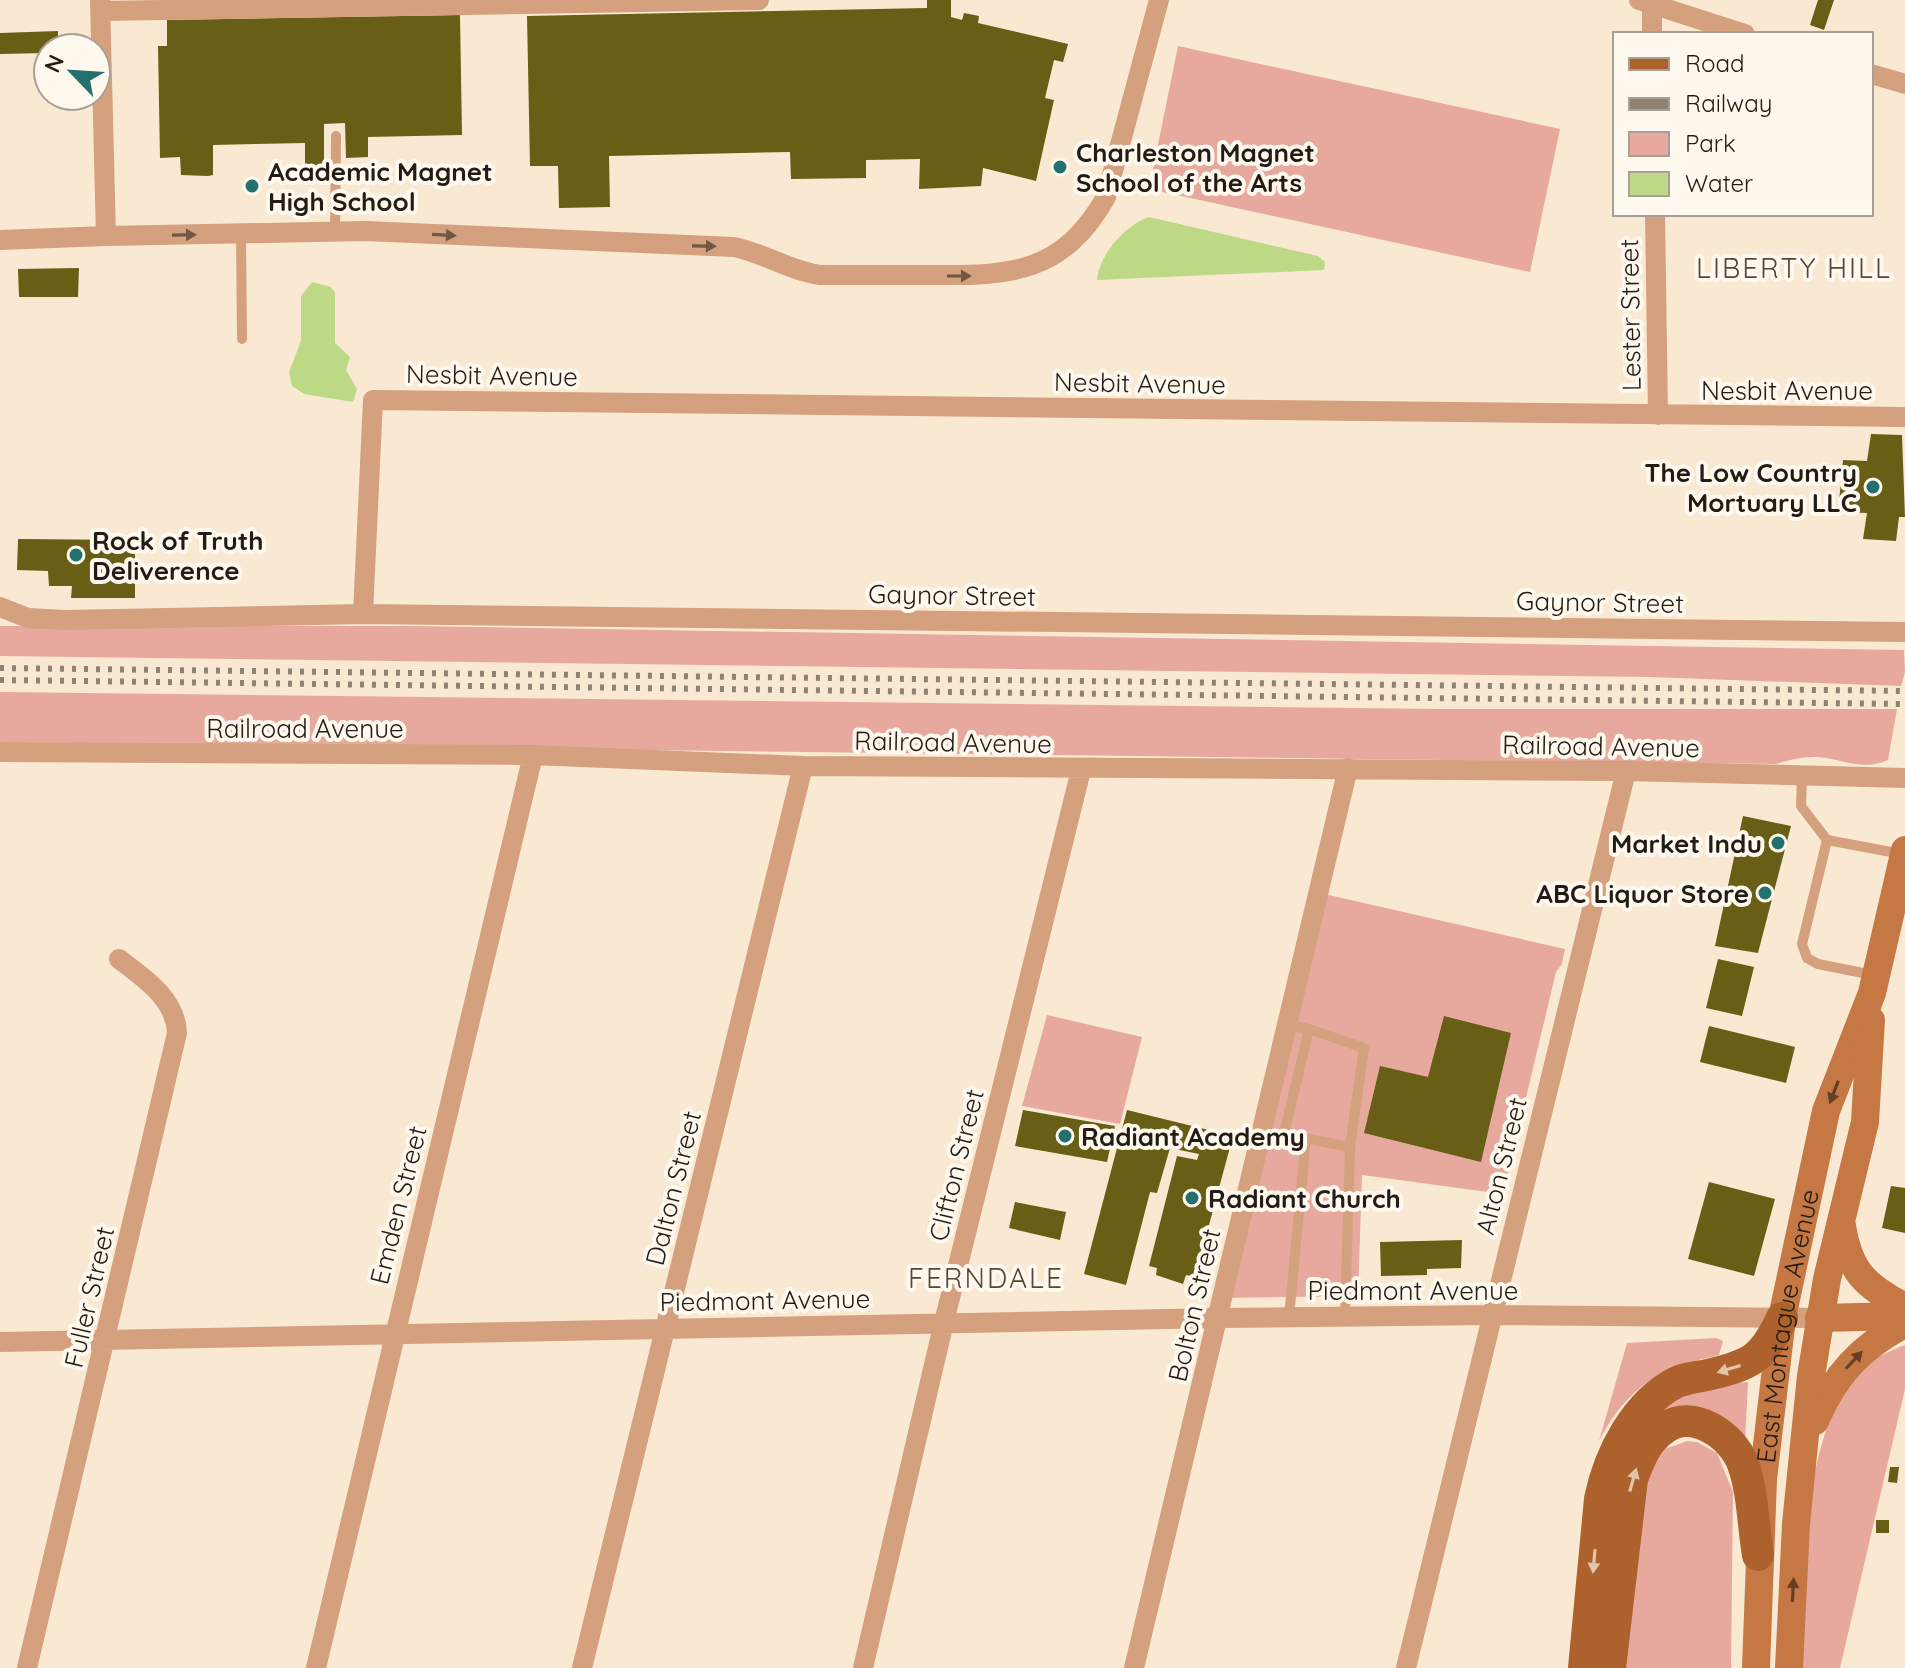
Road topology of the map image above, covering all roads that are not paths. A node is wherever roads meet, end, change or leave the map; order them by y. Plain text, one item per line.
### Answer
1 (759, 0) edge
2 (1159, 0) edge
3 (1647, 2) edge
4 (371, 3) edge
5 (100, 6) edge
6 (1652, 32) edge
7 (1739, 32) edge
8 (1873, 75) edge
9 (1905, 84) edge
10 (336, 136) dead end
11 (1655, 216) edge
12 (335, 233) junction
13 (241, 234) junction
14 (106, 236) junction
15 (0, 240) edge
16 (242, 339) dead end
17 (1658, 415) junction
18 (1905, 417) edge
19 (0, 607) edge
20 (363, 614) junction
21 (1905, 632) edge
22 (0, 752) edge
23 (533, 755) junction
24 (803, 766) junction
25 (1348, 768) junction
26 (1081, 770) junction
27 (1626, 771) junction
28 (1802, 776) junction
29 (1905, 778) edge
30 (1827, 840) junction
31 (1905, 852) edge
32 (119, 959) dead end
33 (1874, 985) junction
34 (1287, 1025) junction
35 (1309, 1029) junction
36 (1306, 1138) junction
37 (1350, 1147) junction
38 (1841, 1222) junction
39 (1905, 1307) edge
40 (1491, 1315) junction
41 (1345, 1316) junction
42 (1905, 1316) edge
43 (1289, 1317) junction
44 (1217, 1318) junction
45 (1782, 1318) junction
46 (1819, 1318) junction
47 (944, 1322) junction
48 (1905, 1324) edge
49 (666, 1329) junction
50 (393, 1336) junction
51 (106, 1338) junction
52 (0, 1342) edge
53 (1802, 1451) junction
54 (1758, 1555) junction
55 (27, 1668) edge
56 (316, 1668) edge
57 (582, 1668) edge
58 (863, 1668) edge
59 (1134, 1668) edge
60 (1406, 1668) edge
61 (1584, 1668) edge
62 (1610, 1668) edge
63 (1756, 1668) edge
64 (1789, 1668) edge

1 - 4 street
12 -> 2 street
3 - 6 street
3 - 7 street
4 - 5 street
5 - 14 street
8 - 9 street
10 - 12 lane
11 - 17 street, Lester Street
12 - 13 street
14 -> 13 street
13 - 16 lane
14 - 15 street
17 - 18 street, Nesbit Avenue
17 - 20 street, Nesbit Avenue
19 - 20 street, Gaynor Street
20 - 21 street, Gaynor Street
22 - 23 street, Railroad Avenue
23 - 24 street, Railroad Avenue
23 - 50 street, Emden Street
24 - 26 street, Railroad Avenue
24 - 49 street, Dalton Street
25 - 26 street, Railroad Avenue
25 - 27 street, Railroad Avenue
25 - 34 street, Bolton Street
26 - 47 street, Clifton Street
27 - 28 street, Railroad Avenue
27 - 40 street, Alton Street
28 - 29 street, Railroad Avenue
28 - 30 lane
30 - 31 lane
30 - 33 lane
31 - 33 main road, East Montague Avenue
32 - 51 street, Fuller Street
33 - 38 main road, East Montague Avenue
33 -> 45 main road, East Montague Avenue
34 - 35 lane
34 - 44 street, Bolton Street
35 - 36 lane
35 - 37 lane
36 - 37 lane
36 - 43 lane
37 - 41 lane
38 - 39 main road
38 - 46 main road, East Montague Avenue
40 - 41 street, Piedmont Avenue
40 - 45 street, Piedmont Avenue
40 - 60 street, Alton Street
41 - 43 street, Piedmont Avenue
42 - 46 main road
43 - 44 street, Piedmont Avenue
44 - 47 street, Piedmont Avenue
44 - 59 street, Bolton Street
45 - 46 street, Piedmont Avenue
45 - 54 main road, East Montague Avenue
45 -> 61 main road
46 - 53 main road, East Montague Avenue
47 - 49 street, Piedmont Avenue
47 - 58 street, Clifton Street
53 -> 48 main road
49 - 50 street, Piedmont Avenue
49 - 57 street, Dalton Street
50 - 51 street, Piedmont Avenue
50 - 56 street, Emden Street
51 - 52 street, Piedmont Avenue
51 - 55 street, Fuller Street
64 -> 53 main road, East Montague Avenue
62 -> 54 main road
54 - 63 main road, East Montague Avenue

